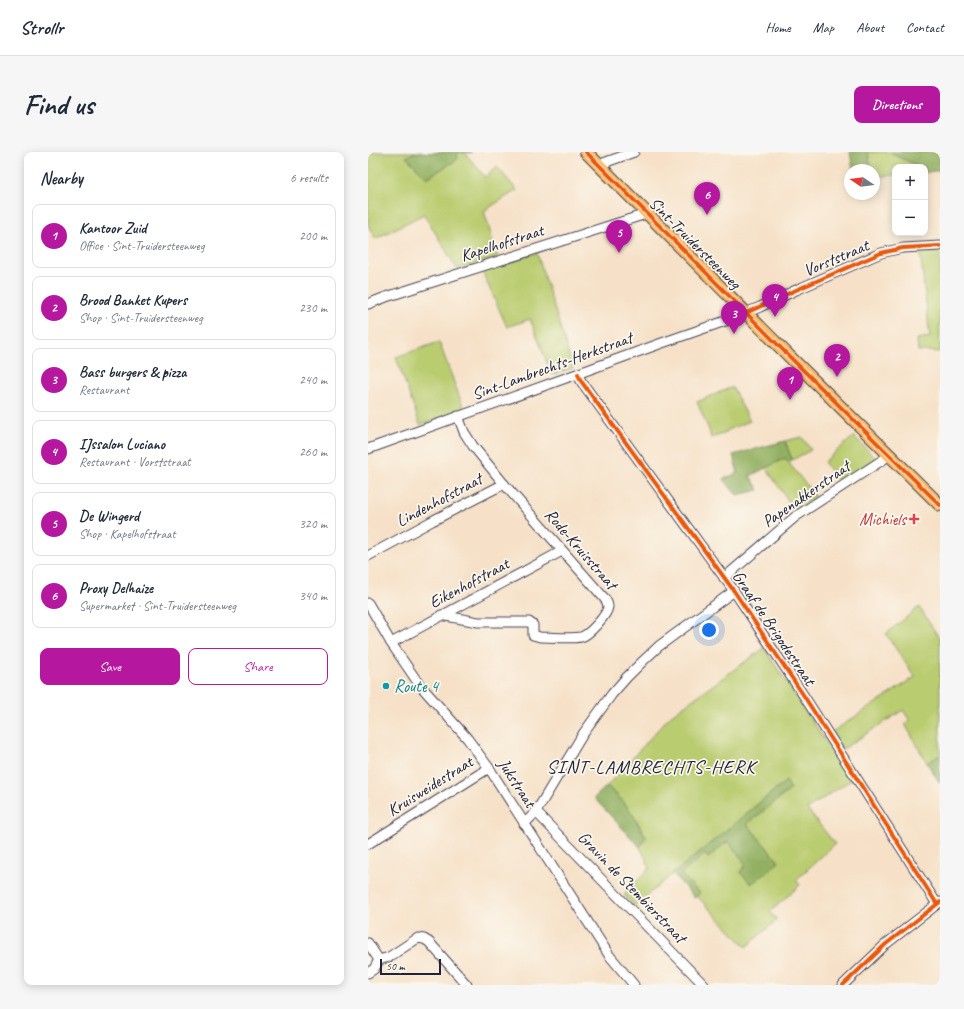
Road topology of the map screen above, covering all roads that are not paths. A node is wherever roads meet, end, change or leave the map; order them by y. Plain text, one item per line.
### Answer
1 (586, 152) edge
2 (634, 152) edge
3 (598, 165) junction
4 (646, 214) junction
5 (940, 246) edge
6 (368, 304) edge
7 (746, 313) junction
8 (578, 374) junction
9 (458, 416) junction
10 (368, 449) edge
11 (890, 455) junction
12 (504, 484) junction
13 (940, 505) edge
14 (562, 551) junction
15 (368, 556) edge
16 (724, 578) junction
17 (734, 591) junction
18 (368, 603) edge
19 (441, 615) junction
20 (391, 643) junction
21 (489, 768) junction
22 (536, 812) junction
23 (524, 824) junction
24 (368, 844) edge
25 (938, 903) edge
26 (368, 943) edge
27 (379, 960) junction
28 (368, 973) edge
29 (468, 985) edge
30 (634, 985) edge
31 (704, 985) edge
32 (843, 985) edge

1 - 3 main road, Sint-Truidersteenweg
2 - 3 street
3 - 4 main road, Sint-Truidersteenweg
4 - 6 street, Kapelhofstraat
4 - 7 main road, Sint-Truidersteenweg
5 - 7 street, Vorststraat
7 - 8 street, Sint-Lambrechts-Herkstraat
7 - 11 main road, Sint-Truidersteenweg
8 - 9 street, Sint-Lambrechts-Herkstraat
8 - 16 street, Graaf de Brigodestraat
9 - 10 street, Sint-Lambrechts-Herkstraat
9 - 12 street, Rode-Kruisstraat
11 - 13 main road, Sint-Truidersteenweg
11 - 16 street, Papenakkerstraat
12 - 14 street, Rode-Kruisstraat
12 - 15 street, Lindenhofstraat
14 - 19 street, Eikenhofstraat
14 - 19 street, Rode-Kruisstraat
16 - 17 street, Graaf de Brigodestraat
17 - 22 street
17 - 25 street, Graaf de Brigodestraat
18 - 20 street, Jukstraat
19 - 20 street, Eikenhofstraat
20 - 21 street, Jukstraat
21 - 23 street, Jukstraat
21 - 24 street, Kruisweidestraat
22 - 23 street
22 - 31 street, Gravin de Stembierstraat
23 - 30 street, Jukstraat
25 - 32 street
26 - 27 street
27 - 28 street
27 - 29 street

